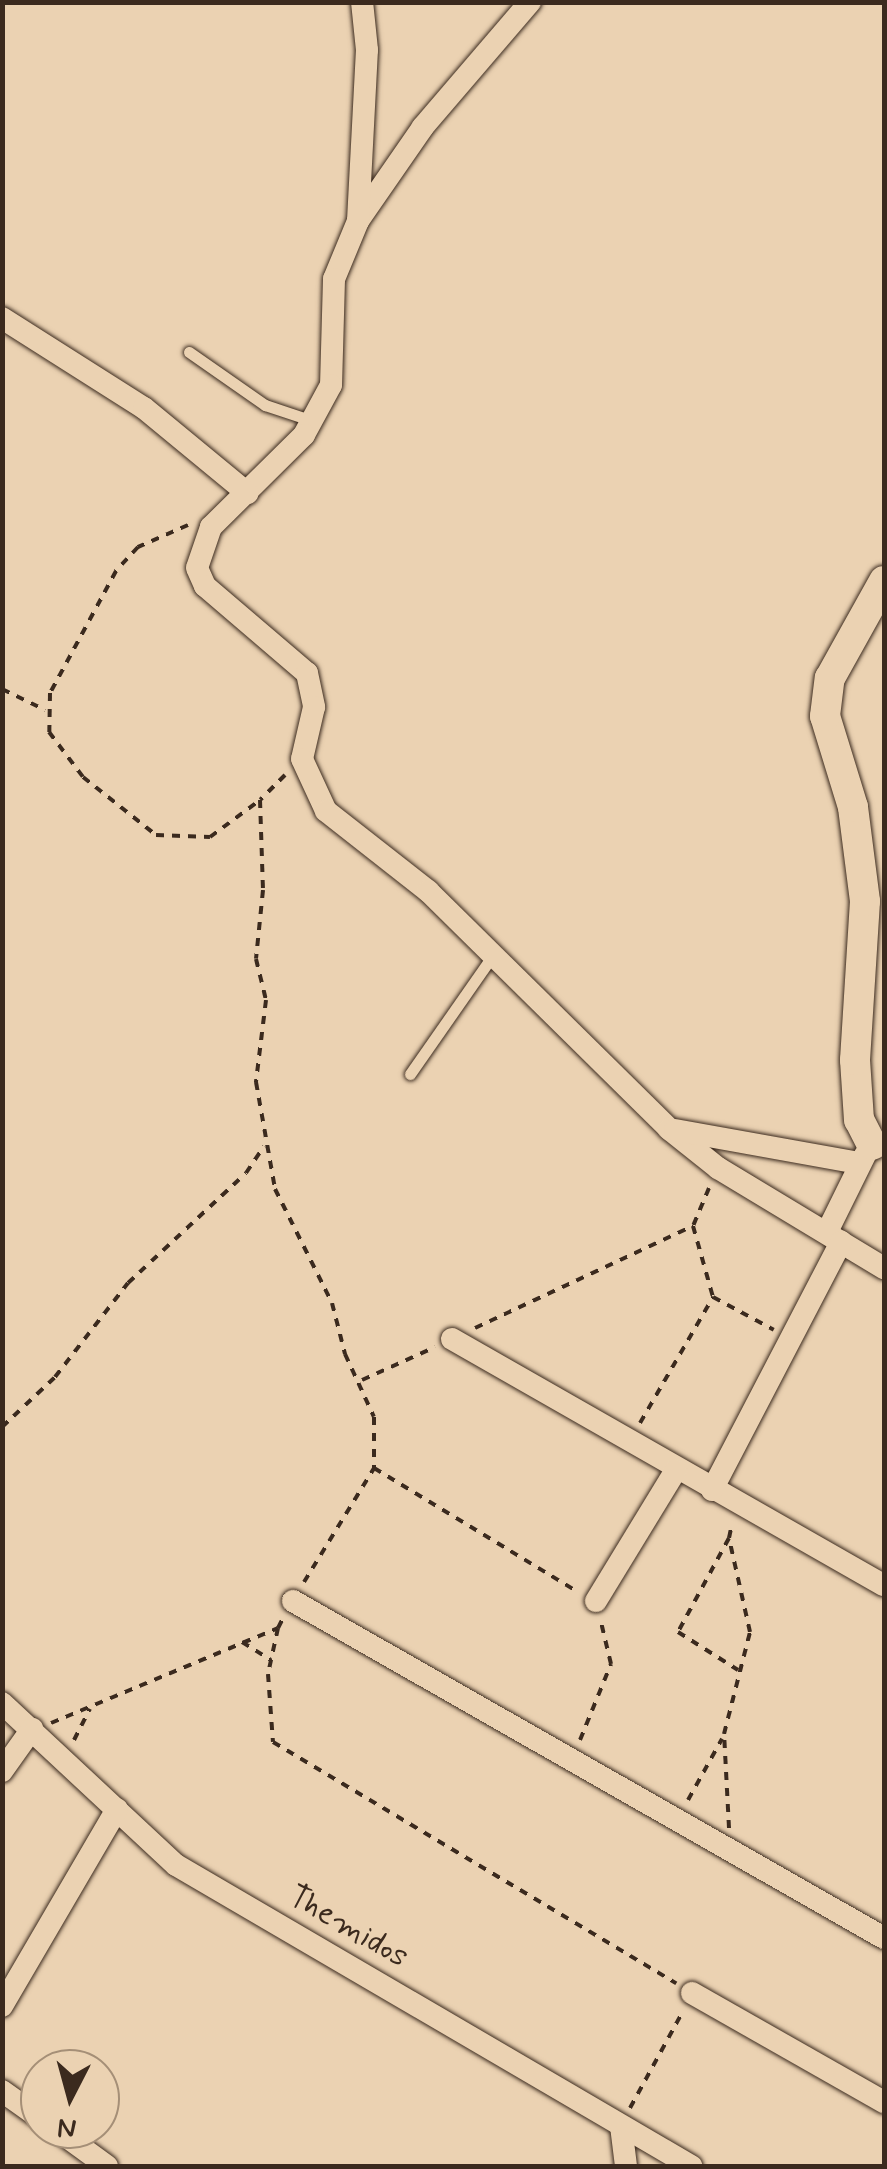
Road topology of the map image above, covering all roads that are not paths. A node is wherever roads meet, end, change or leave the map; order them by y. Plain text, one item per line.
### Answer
1 (362, 2) edge
2 (530, 2) edge
3 (358, 221) junction
4 (2, 318) edge
5 (189, 352) dead end
6 (313, 421) junction
7 (248, 493) junction
8 (884, 581) edge
9 (492, 955) junction
10 (410, 1074) dead end
11 (669, 1129) junction
12 (875, 1150) edge
13 (834, 1237) junction
14 (884, 1268) edge
15 (452, 1339) road end
16 (676, 1470) junction
17 (712, 1490) junction
18 (884, 1585) edge
19 (596, 1600) road end
20 (292, 1601) road end
21 (2, 1704) edge
22 (32, 1729) junction
23 (2, 1771) edge
24 (117, 1809) junction
25 (884, 1938) edge
26 (692, 1993) road end
27 (2, 2006) edge
28 (884, 2102) edge
29 (621, 2126) junction
30 (84, 2149) edge
31 (107, 2166) edge
32 (626, 2166) edge
33 (691, 2166) edge

1 - 3 street
2 - 3 street
3 - 6 street
4 - 7 street
5 - 6 lane
6 - 7 street
7 - 9 street
8 - 12 street
9 - 10 lane
9 - 11 street
11 - 12 street
11 - 13 street
12 - 13 street
13 - 14 street
13 - 17 street
15 - 16 street
16 - 17 street
16 - 19 street
17 - 18 street
20 - 25 street
21 - 22 street, Themidos
22 - 23 street
22 - 24 street, Themidos
24 - 27 street
24 - 29 street, Themidos
26 - 28 street
29 - 32 street
29 - 33 street, Themidos
30 - 31 street

